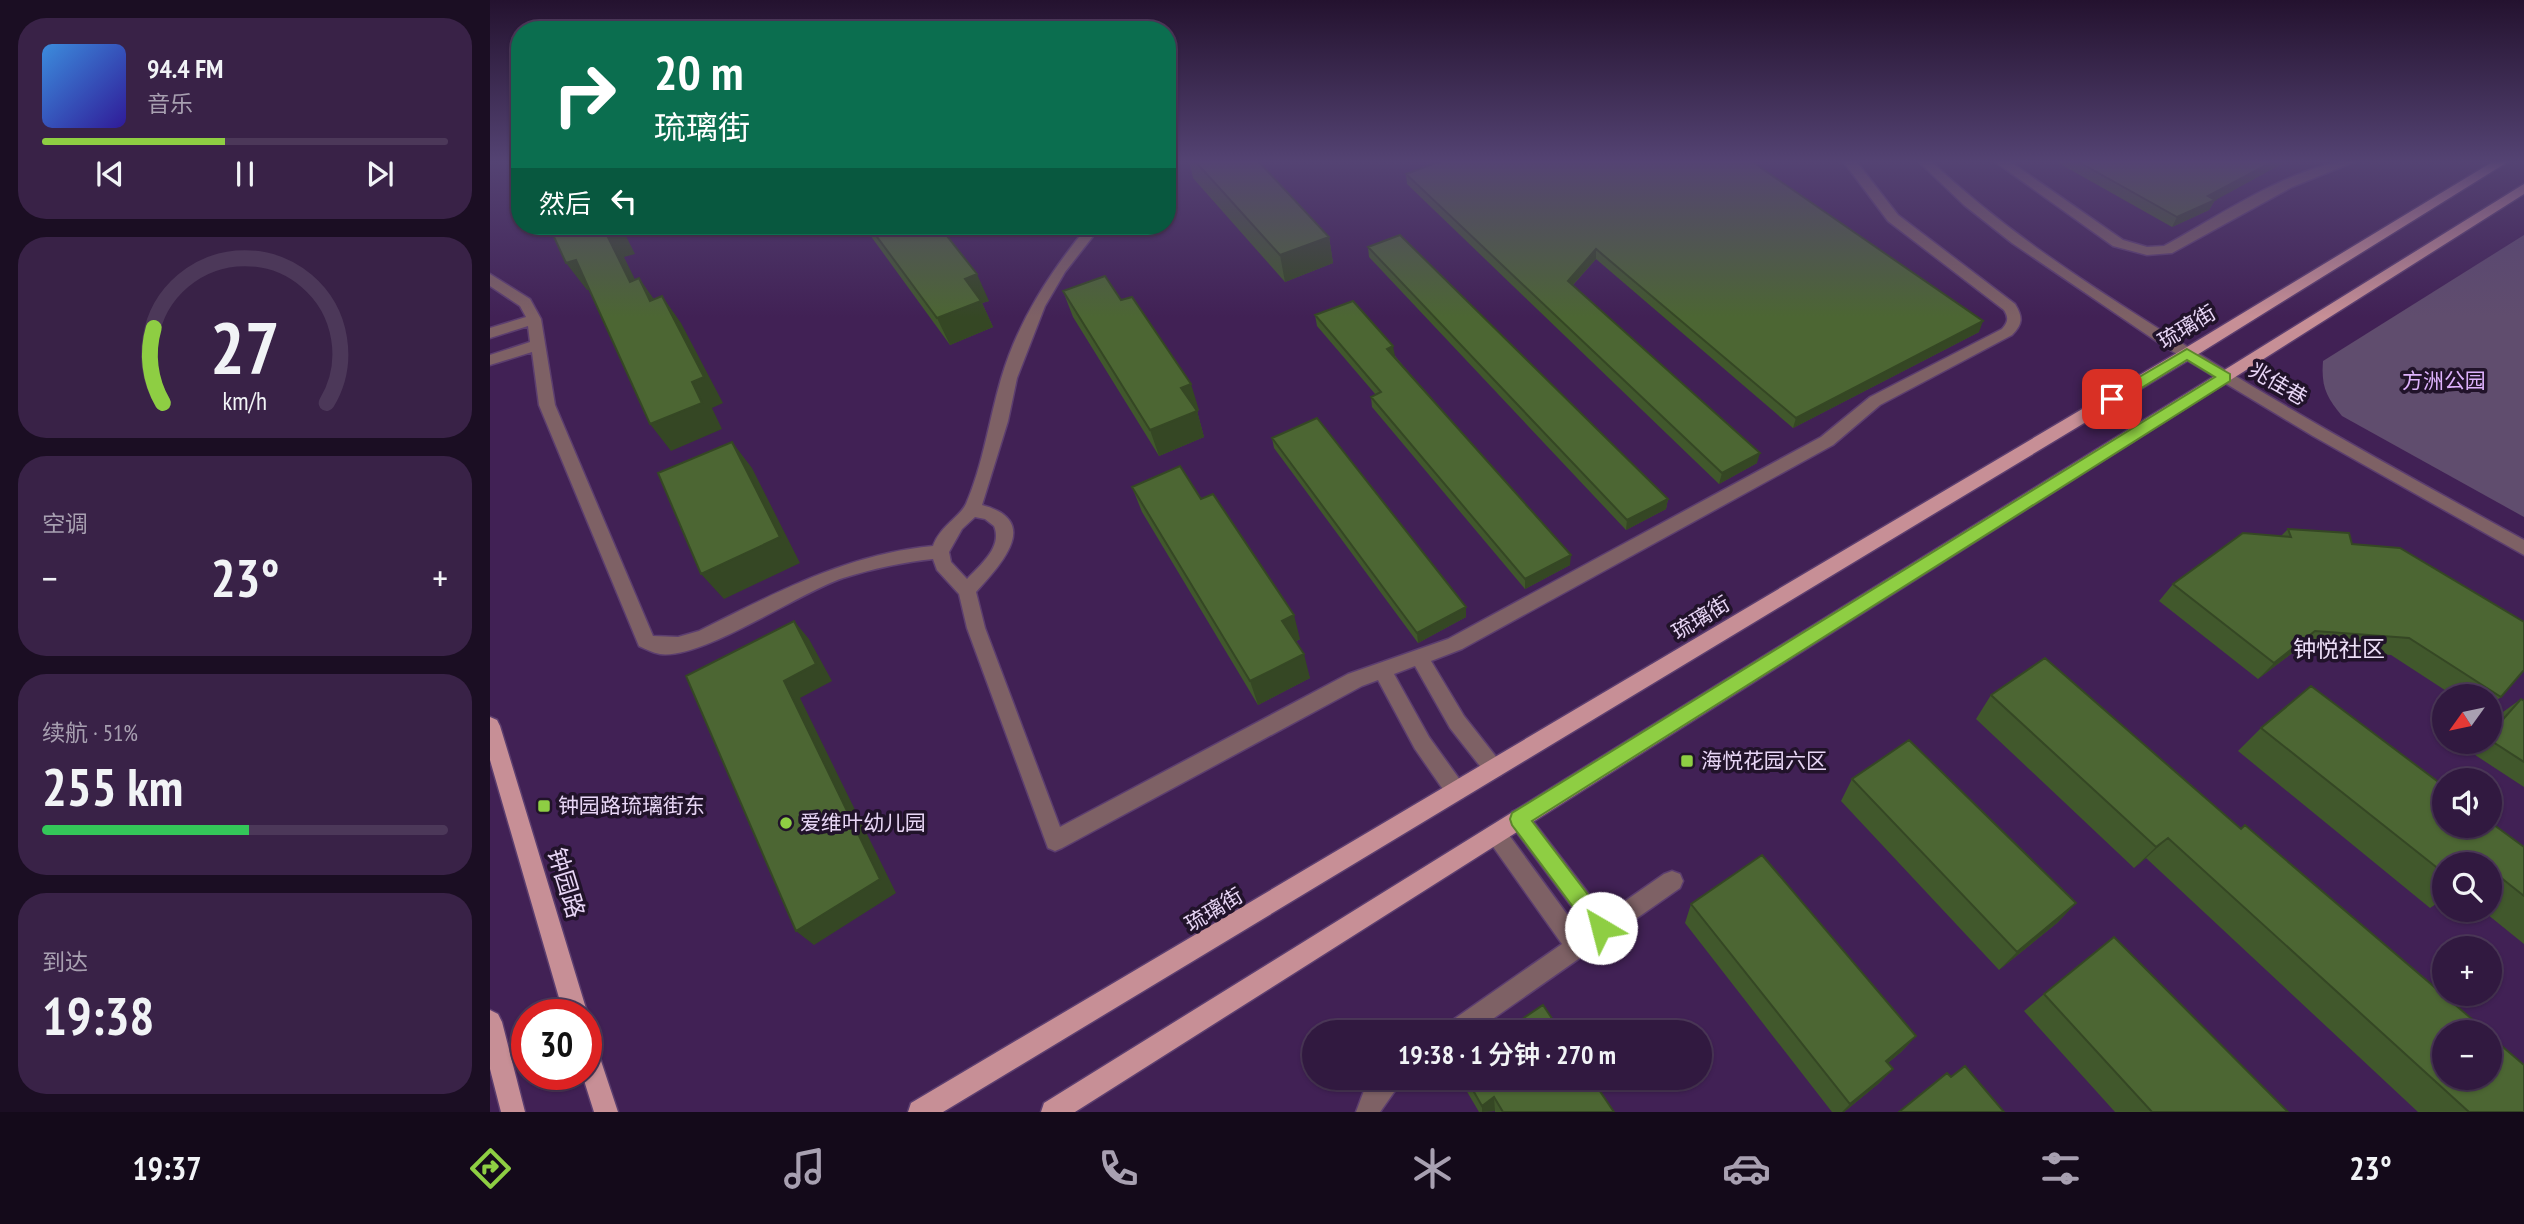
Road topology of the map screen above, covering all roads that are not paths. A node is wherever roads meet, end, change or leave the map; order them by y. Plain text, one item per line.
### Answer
1 (1889, 213) edge
2 (1985, 213) edge
3 (2075, 213) edge
4 (2232, 213) edge
5 (2418, 213) edge
6 (2485, 213) edge
7 (1088, 235) edge
8 (490, 278) edge
9 (534, 319) junction
10 (490, 333) edge
11 (537, 345) junction
12 (2187, 354) junction
13 (490, 360) edge
14 (2225, 377) junction
15 (972, 510) junction
16 (2524, 548) edge
17 (940, 552) junction
18 (967, 591) junction
19 (1419, 657) junction
20 (1382, 670) junction
21 (490, 726) edge
22 (1493, 769) junction
23 (1456, 791) junction
24 (1519, 819) junction
25 (1496, 834) junction
26 (1672, 881) dead end
27 (1601, 928) junction
28 (1578, 947) junction
29 (571, 999) edge
30 (1472, 1020) edge
31 (490, 1021) edge
32 (599, 1090) edge
33 (1381, 1090) edge
34 (513, 1112) edge
35 (606, 1112) edge
36 (920, 1112) edge
37 (1053, 1112) edge
38 (1368, 1112) edge

1 - 19 street
2 - 12 street, 兆佳巷
3 - 4 street
5 - 12 main road, 琉璃街
6 - 14 main road
7 - 15 street
8 - 9 street
9 - 10 street
9 - 11 street
11 - 13 street
11 - 17 street
12 - 14 street, 兆佳巷
12 - 22 main road, 琉璃街
14 - 16 street, 兆佳巷
14 - 24 main road
15 - 17 street
15 - 18 street
17 - 18 street
18 - 20 street
19 - 20 street
19 - 22 street
20 - 23 street
21 - 29 main road, 钟园路
22 - 23 main road, 琉璃街
23 - 36 main road, 琉璃街
24 - 25 main road
24 - 27 street
25 - 28 street
25 - 37 main road
26 - 27 street
27 - 28 street
28 - 30 street
31 - 34 main road
32 - 35 main road
33 - 38 street

